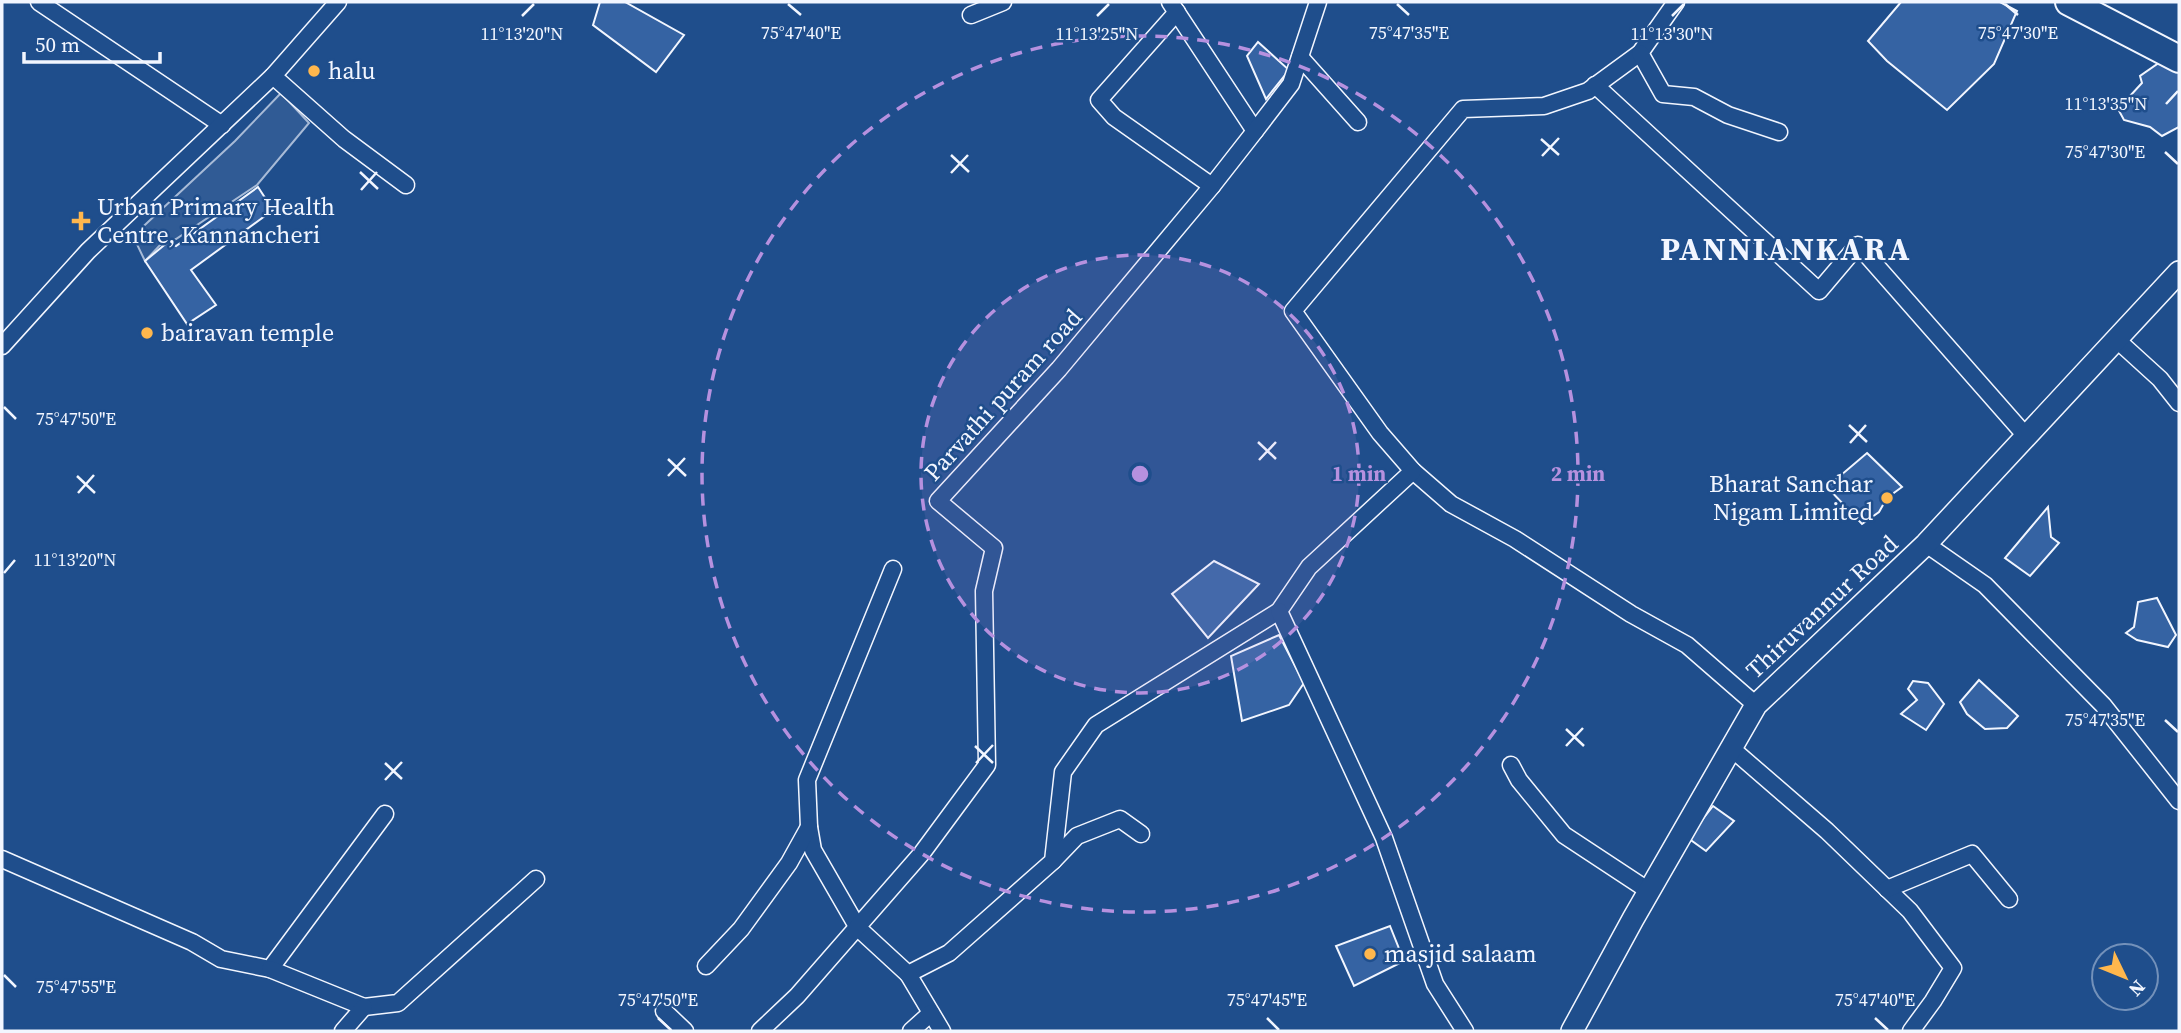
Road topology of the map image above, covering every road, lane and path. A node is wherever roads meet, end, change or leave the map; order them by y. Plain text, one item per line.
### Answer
1 (38, 2) edge
2 (338, 2) edge
3 (1003, 2) edge
4 (1318, 2) edge
5 (1676, 2) edge
6 (2069, 2) edge
7 (1173, 7) edge
8 (971, 15) dead end
9 (1640, 53) junction
10 (1300, 57) junction
11 (2179, 59) edge
12 (273, 76) junction
13 (1595, 85) junction
14 (1358, 122) dead end
15 (222, 125) junction
16 (1255, 131) junction
17 (1779, 132) dead end
18 (405, 185) dead end
19 (1212, 186) junction
20 (2179, 272) edge
21 (2116, 339) junction
22 (2, 346) edge
23 (2179, 403) edge
24 (2025, 436) junction
25 (1413, 471) junction
26 (1926, 544) junction
27 (893, 569) dead end
28 (1279, 611) junction
29 (1756, 705) junction
30 (1731, 748) junction
31 (1511, 765) dead end
32 (2179, 801) edge
33 (385, 814) dead end
34 (809, 827) junction
35 (1141, 834) dead end
36 (2, 859) edge
37 (1053, 861) junction
38 (536, 879) dead end
39 (1887, 889) junction
40 (1649, 891) junction
41 (2009, 900) dead end
42 (858, 928) junction
43 (706, 966) dead end
44 (270, 969) junction
45 (908, 974) junction
46 (364, 1007) junction
47 (664, 1011) dead end
48 (931, 1013) junction
49 (677, 1029) edge
50 (343, 1031) edge
51 (760, 1031) edge
52 (911, 1031) edge
53 (942, 1031) edge
54 (1465, 1031) edge
55 (1572, 1031) edge
56 (1911, 1031) edge

1 - 15 street
2 - 12 street
3 - 8 street
4 - 10 street, Parvathi puram road
5 - 9 street
6 - 11 main road
7 - 16 street
7 - 19 street
9 - 13 street
9 - 17 street
10 - 14 street
10 - 16 street, Parvathi puram road
12 - 15 street
12 - 18 street
13 - 24 street
13 - 25 street
15 - 22 street
16 - 19 street, Parvathi puram road
19 - 42 street, Parvathi puram road
20 - 21 street, Thiruvannur Road
21 - 23 street
21 - 24 street, Thiruvannur Road
24 - 26 street, Thiruvannur Road
25 - 28 street
25 - 29 street
26 - 29 street, Thiruvannur Road
26 - 32 street
27 - 34 street
28 - 37 street
28 - 54 street
29 - 30 street, Thiruvannur Road
30 - 39 street
30 - 40 street, Thiruvannur Road
31 - 40 street
33 - 44 street
34 - 42 street
34 - 43 street
35 - 37 street
36 - 44 street
37 - 45 street
38 - 46 street
39 - 41 street
39 - 56 street
40 - 55 street, Thiruvannur Road
42 - 45 street
42 - 51 street, Parvathi puram road
44 - 46 street
45 - 48 street
46 - 50 street
47 - 49 street
48 - 52 street
48 - 53 street

